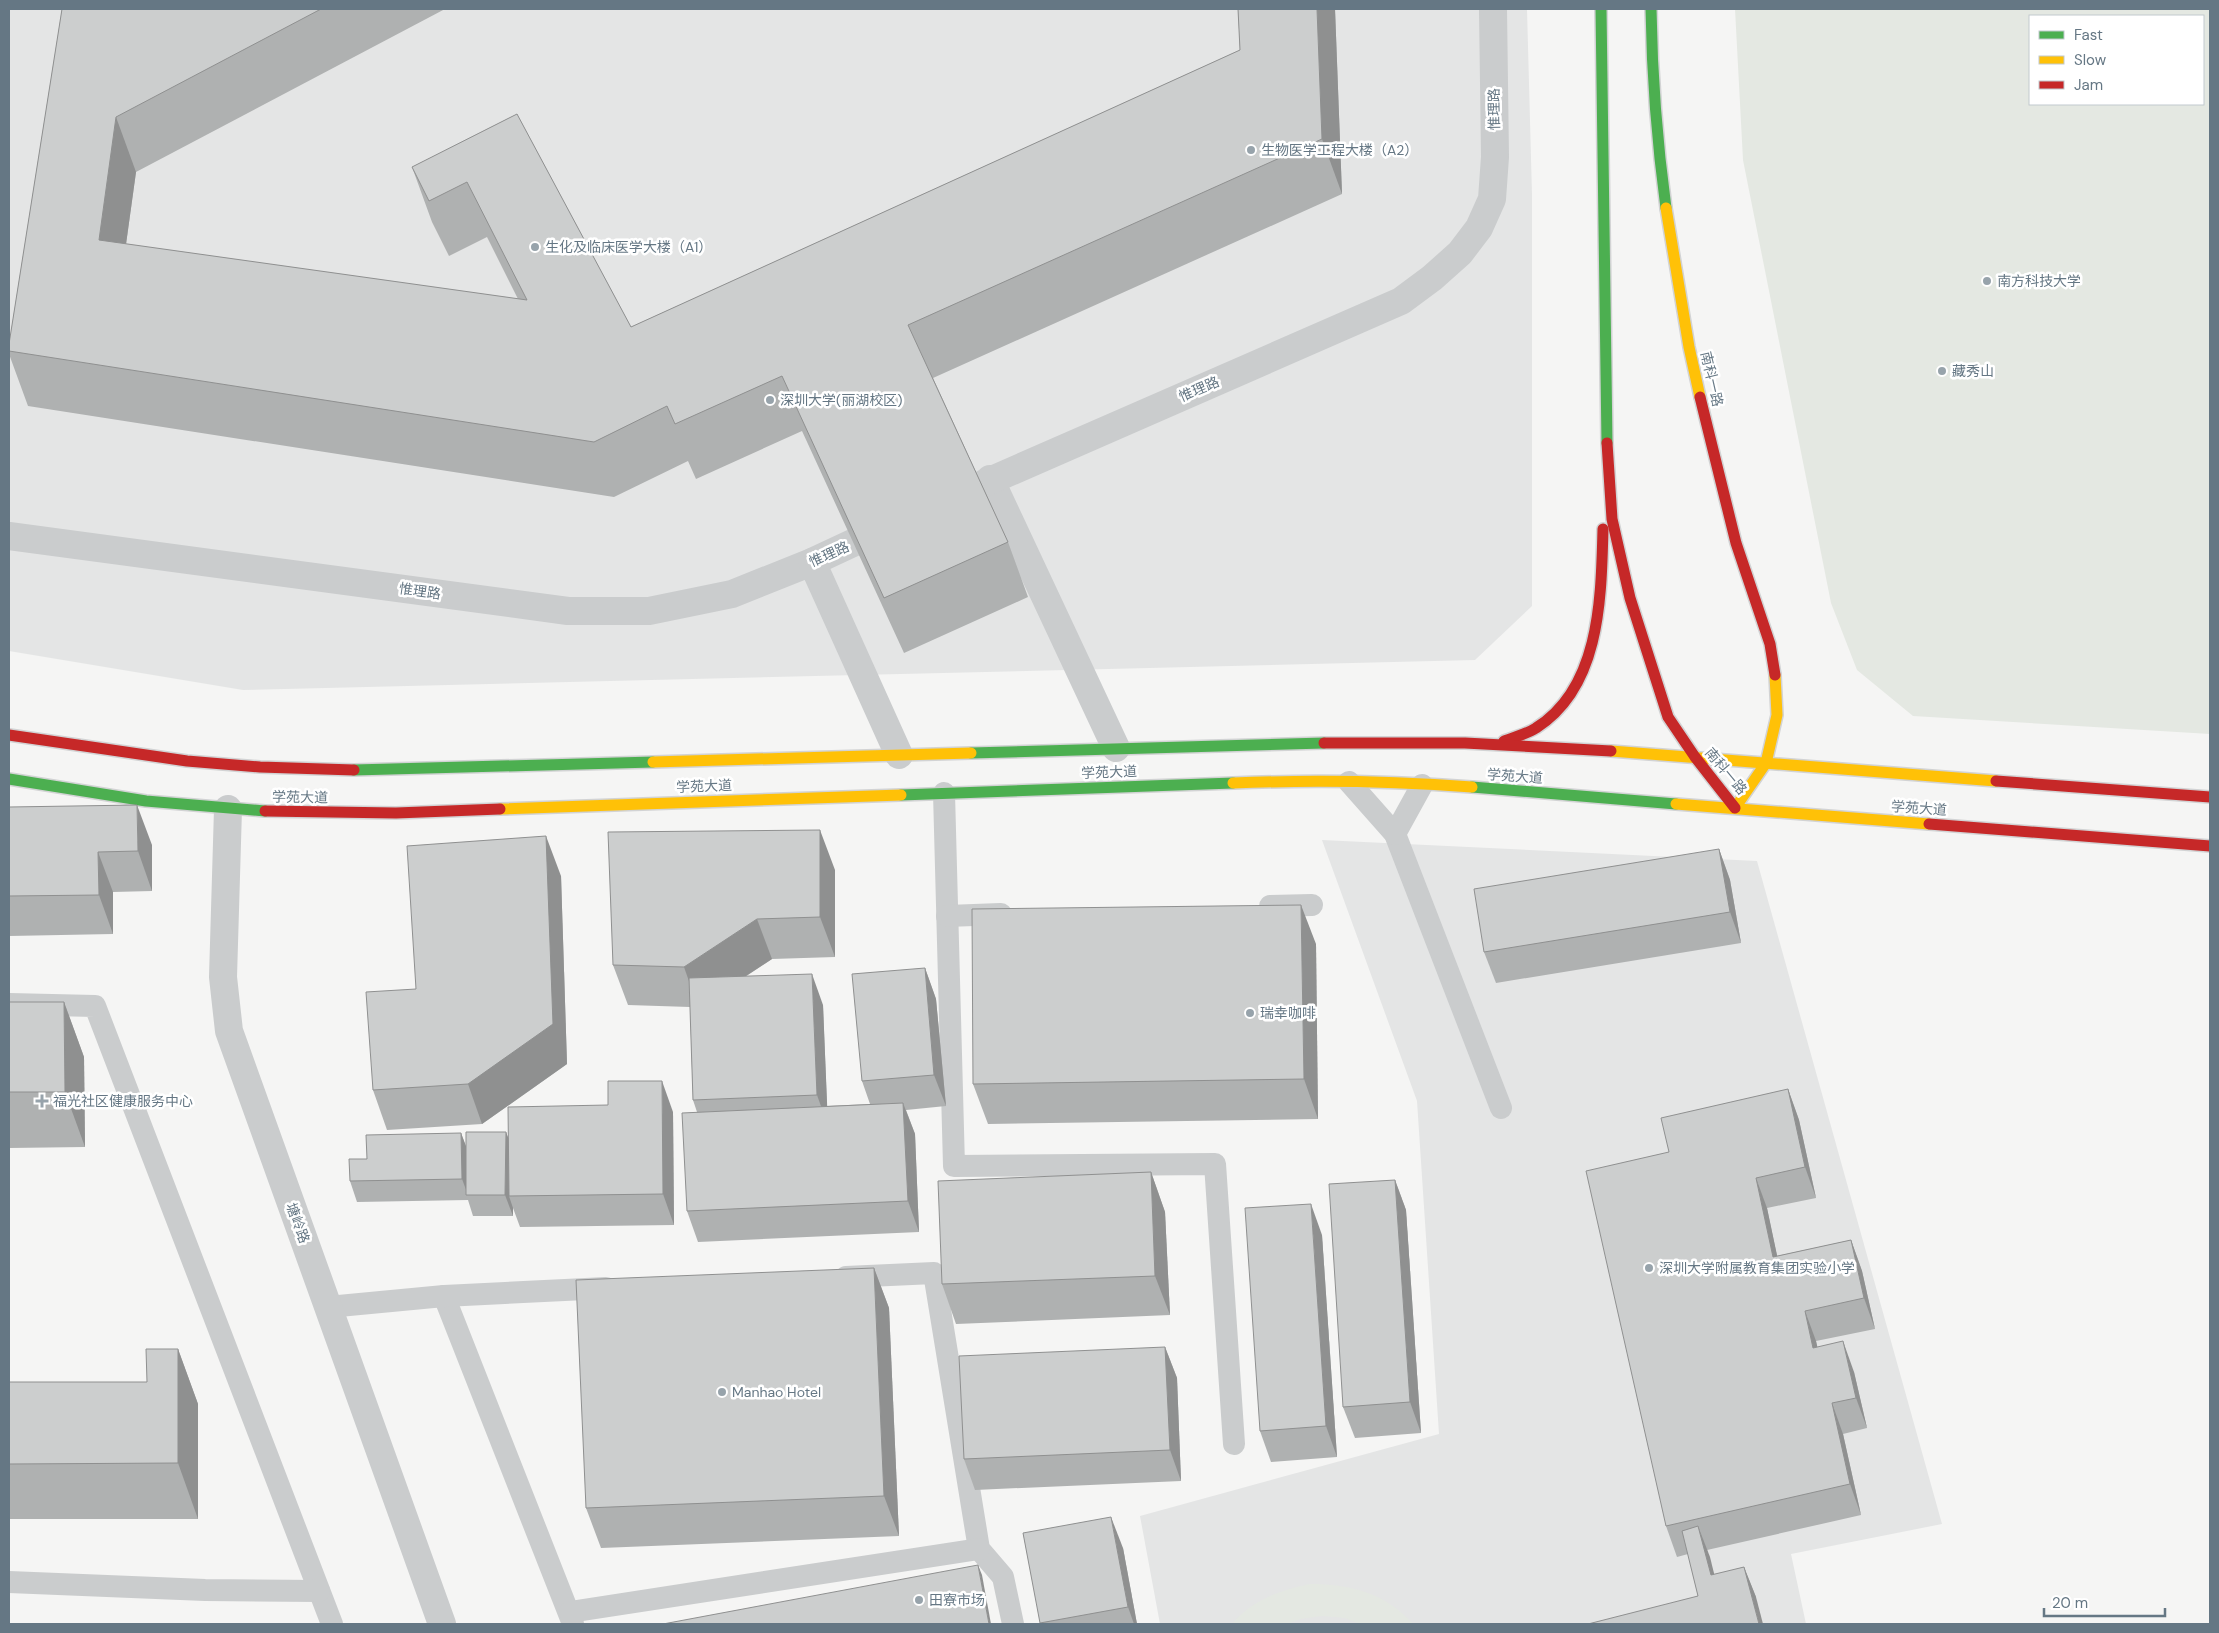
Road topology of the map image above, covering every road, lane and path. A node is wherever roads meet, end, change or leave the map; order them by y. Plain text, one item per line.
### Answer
1 (1494, 9) edge
2 (1601, 9) edge
3 (1651, 9) edge
4 (1606, 435) junction
5 (990, 479) junction
6 (9, 536) edge
7 (812, 562) junction
8 (9, 735) edge
9 (1494, 744) junction
10 (1116, 748) junction
11 (898, 755) junction
12 (1695, 757) junction
13 (1766, 763) junction
14 (9, 779) edge
15 (1349, 782) junction
16 (1422, 785) junction
17 (944, 793) junction
18 (2210, 797) edge
19 (1734, 808) junction
20 (228, 809) junction
21 (1395, 834) junction
22 (2210, 846) edge
23 (1312, 905) dead end
24 (1253, 907) edge
25 (1026, 913) edge
26 (947, 916) junction
27 (9, 1004) edge
28 (1500, 1108) dead end
29 (826, 1278) edge
30 (630, 1287) edge
31 (444, 1296) junction
32 (328, 1307) junction
33 (1234, 1444) dead end
34 (979, 1549) junction
35 (9, 1582) edge
36 (320, 1591) junction
37 (571, 1618) edge
38 (332, 1624) edge
39 (442, 1624) edge
40 (1013, 1624) edge

1 - 5 street, 惟理路
2 - 4 main road, 南科一路
3 - 13 main road, 南科一路
4 - 9 main road
4 - 12 main road, 南科一路
5 - 7 street, 惟理路
5 - 10 street
6 - 7 street, 惟理路
7 - 11 street
8 - 11 main road, 学苑大道
9 - 10 main road, 学苑大道
9 - 12 main road, 学苑大道
10 - 11 main road, 学苑大道
12 - 13 main road, 学苑大道
12 - 19 main road, 南科一路
13 - 18 main road, 学苑大道
13 - 19 main road, 南科一路
14 - 20 main road, 学苑大道
15 - 16 main road, 学苑大道
15 - 17 main road, 学苑大道
15 - 21 lane
16 - 19 main road, 学苑大道
16 - 21 lane
17 - 20 main road, 学苑大道
17 - 26 lane
19 - 22 main road, 学苑大道
20 - 32 street, 塘岭路
21 - 28 lane
23 - 24 lane
25 - 26 lane
26 - 33 lane
27 - 36 lane
29 - 34 lane
30 - 31 lane
31 - 32 lane
31 - 37 lane
32 - 39 street, 塘岭路
34 - 37 lane
34 - 40 lane
35 - 36 lane
36 - 38 lane

